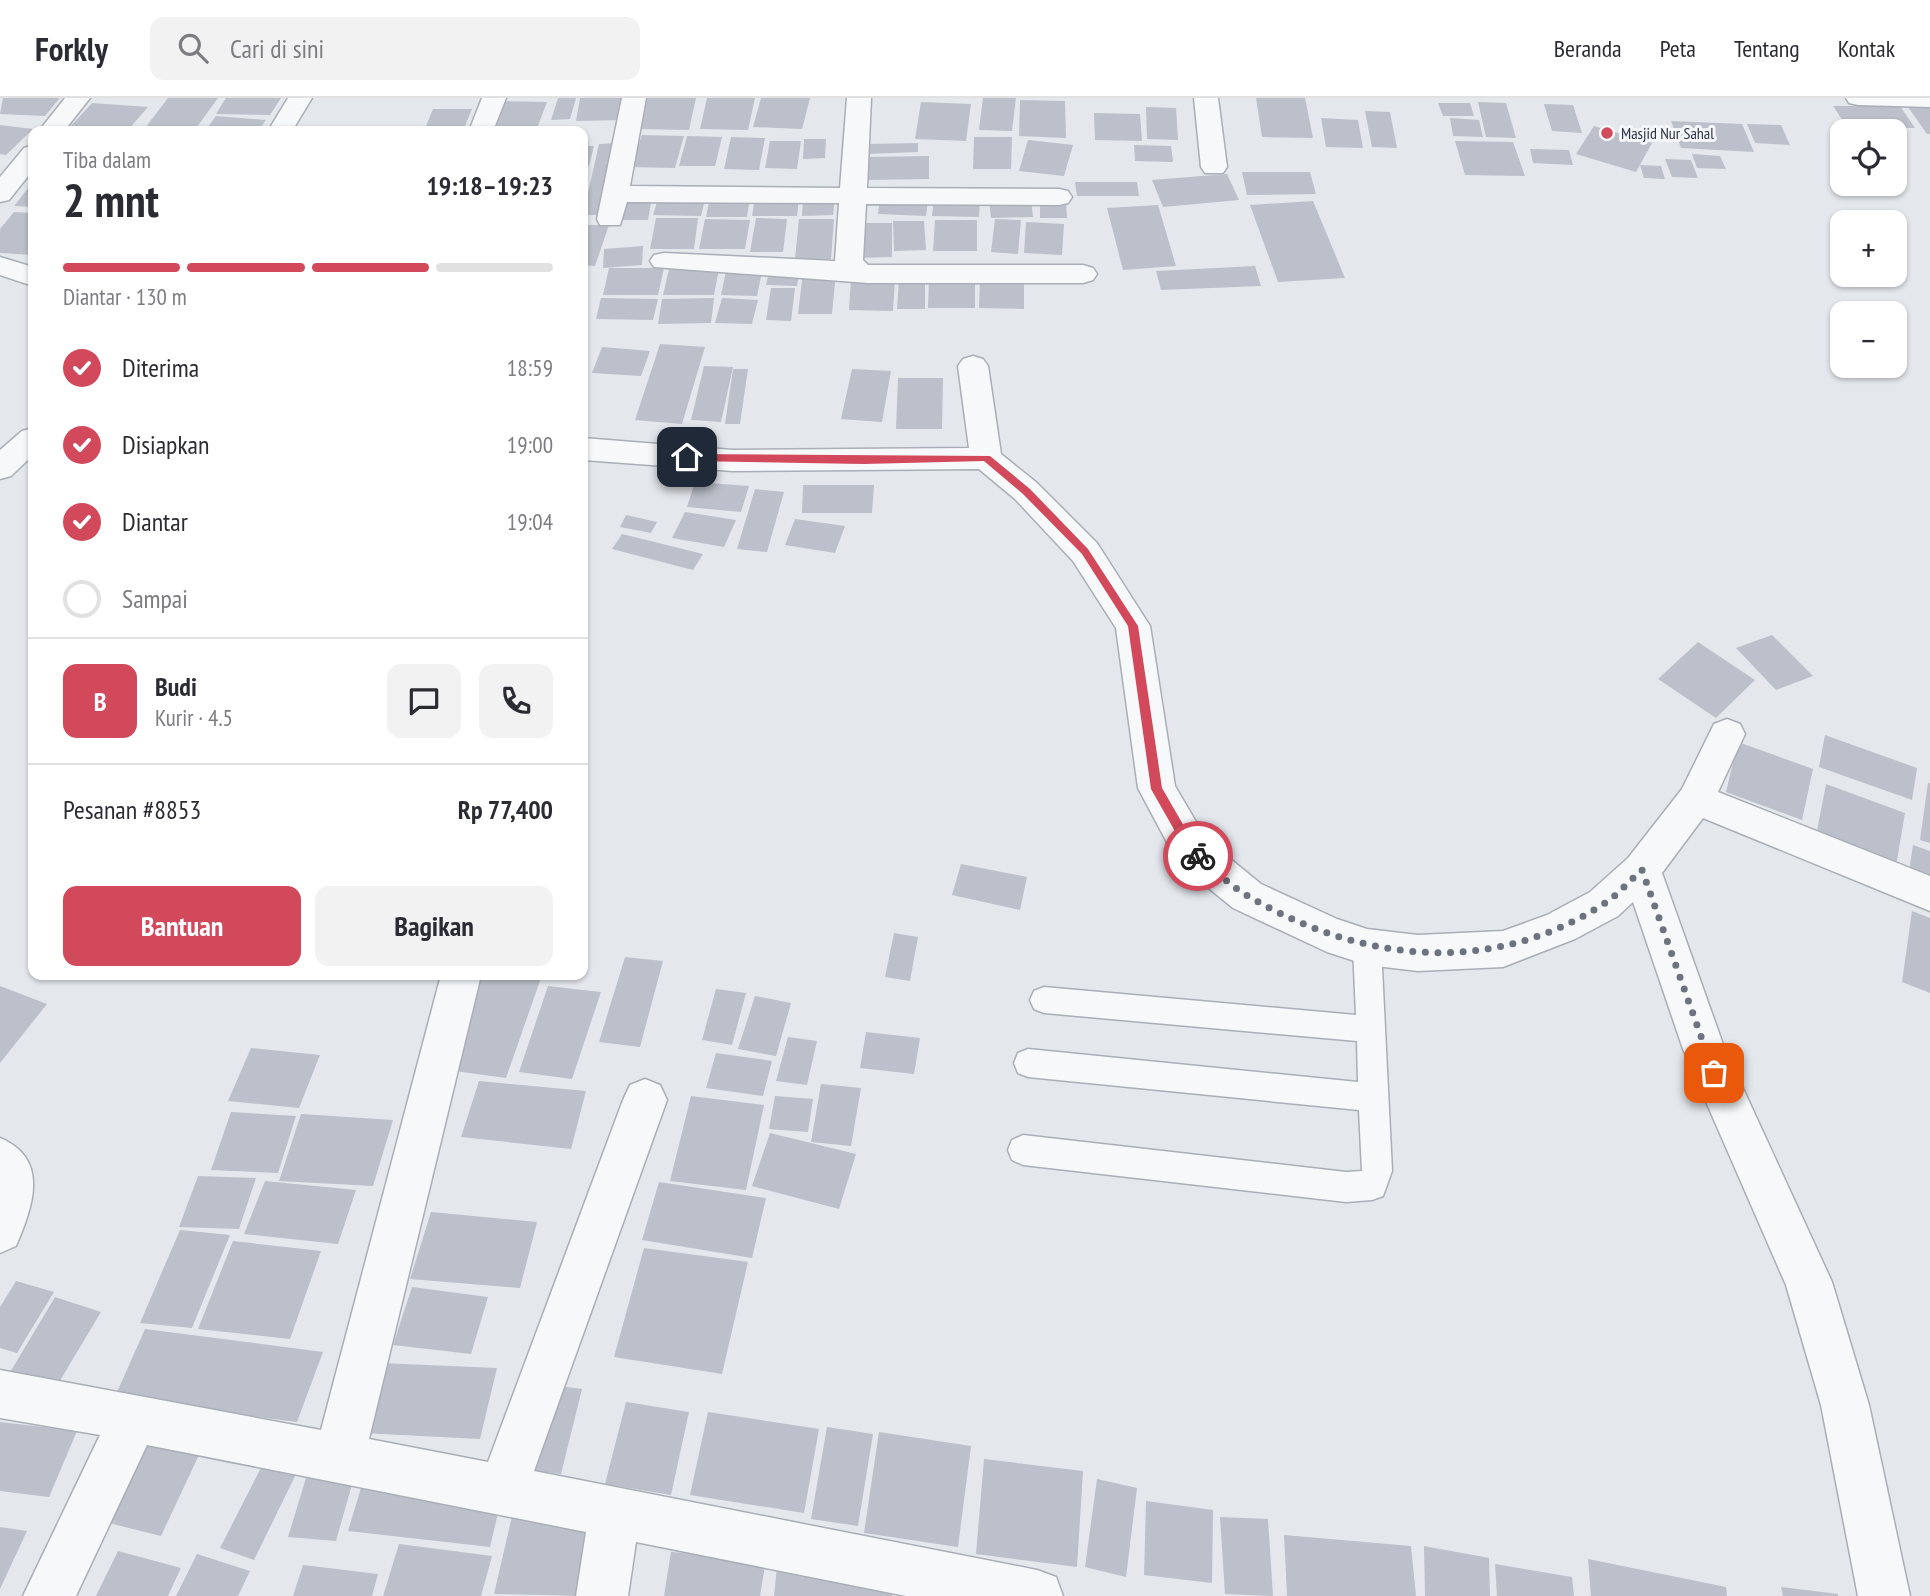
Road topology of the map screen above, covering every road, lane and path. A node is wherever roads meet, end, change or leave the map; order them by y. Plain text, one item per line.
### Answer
1 (78, 98) edge
2 (300, 98) edge
3 (494, 98) edge
4 (634, 98) edge
5 (859, 98) edge
6 (1206, 98) edge
7 (1858, 98) edge
8 (1930, 100) edge
9 (55, 126) edge
10 (283, 126) edge
11 (483, 126) edge
12 (28, 159) edge
13 (1214, 167) dead end
14 (0, 194) edge
15 (852, 196) junction
16 (1059, 197) dead end
17 (664, 261) dead end
18 (0, 265) edge
19 (858, 271) junction
20 (1083, 274) dead end
21 (28, 275) edge
22 (973, 366) dead end
23 (28, 443) edge
24 (588, 450) edge
25 (986, 458) junction
26 (0, 468) edge
27 (1727, 734) dead end
28 (1696, 799) junction
29 (1642, 870) junction
30 (1930, 894) edge
31 (1367, 947) junction
32 (460, 980) edge
33 (1044, 1000) dead end
34 (1371, 1029) junction
35 (1028, 1063) dead end
36 (1374, 1097) junction
37 (645, 1100) dead end
38 (1023, 1150) dead end
39 (0, 1160) edge
40 (0, 1230) edge
41 (0, 1394) edge
42 (134, 1418) junction
43 (339, 1458) junction
44 (502, 1491) junction
45 (615, 1513) junction
46 (49, 1596) edge
47 (602, 1596) edge
48 (1037, 1596) edge
49 (1884, 1596) edge

1 - 9 street
2 - 10 street
3 - 11 street
4 - 15 street
5 - 15 street
6 - 13 street
7 - 8 street
12 - 14 street
15 - 16 street
15 - 19 street
17 - 19 street
18 - 21 street
19 - 20 street
22 - 25 street
23 - 26 street
24 - 25 street
25 - 31 street
27 - 28 street
28 - 29 street
28 - 30 street
29 - 31 street
29 - 49 street
31 - 34 lane
32 - 43 street
33 - 34 lane
34 - 36 lane
35 - 36 lane
36 - 38 lane
37 - 44 street
39 - 40 street
41 - 42 street
42 - 43 street
42 - 46 street
43 - 44 street
44 - 45 street
45 - 47 street
45 - 48 street

